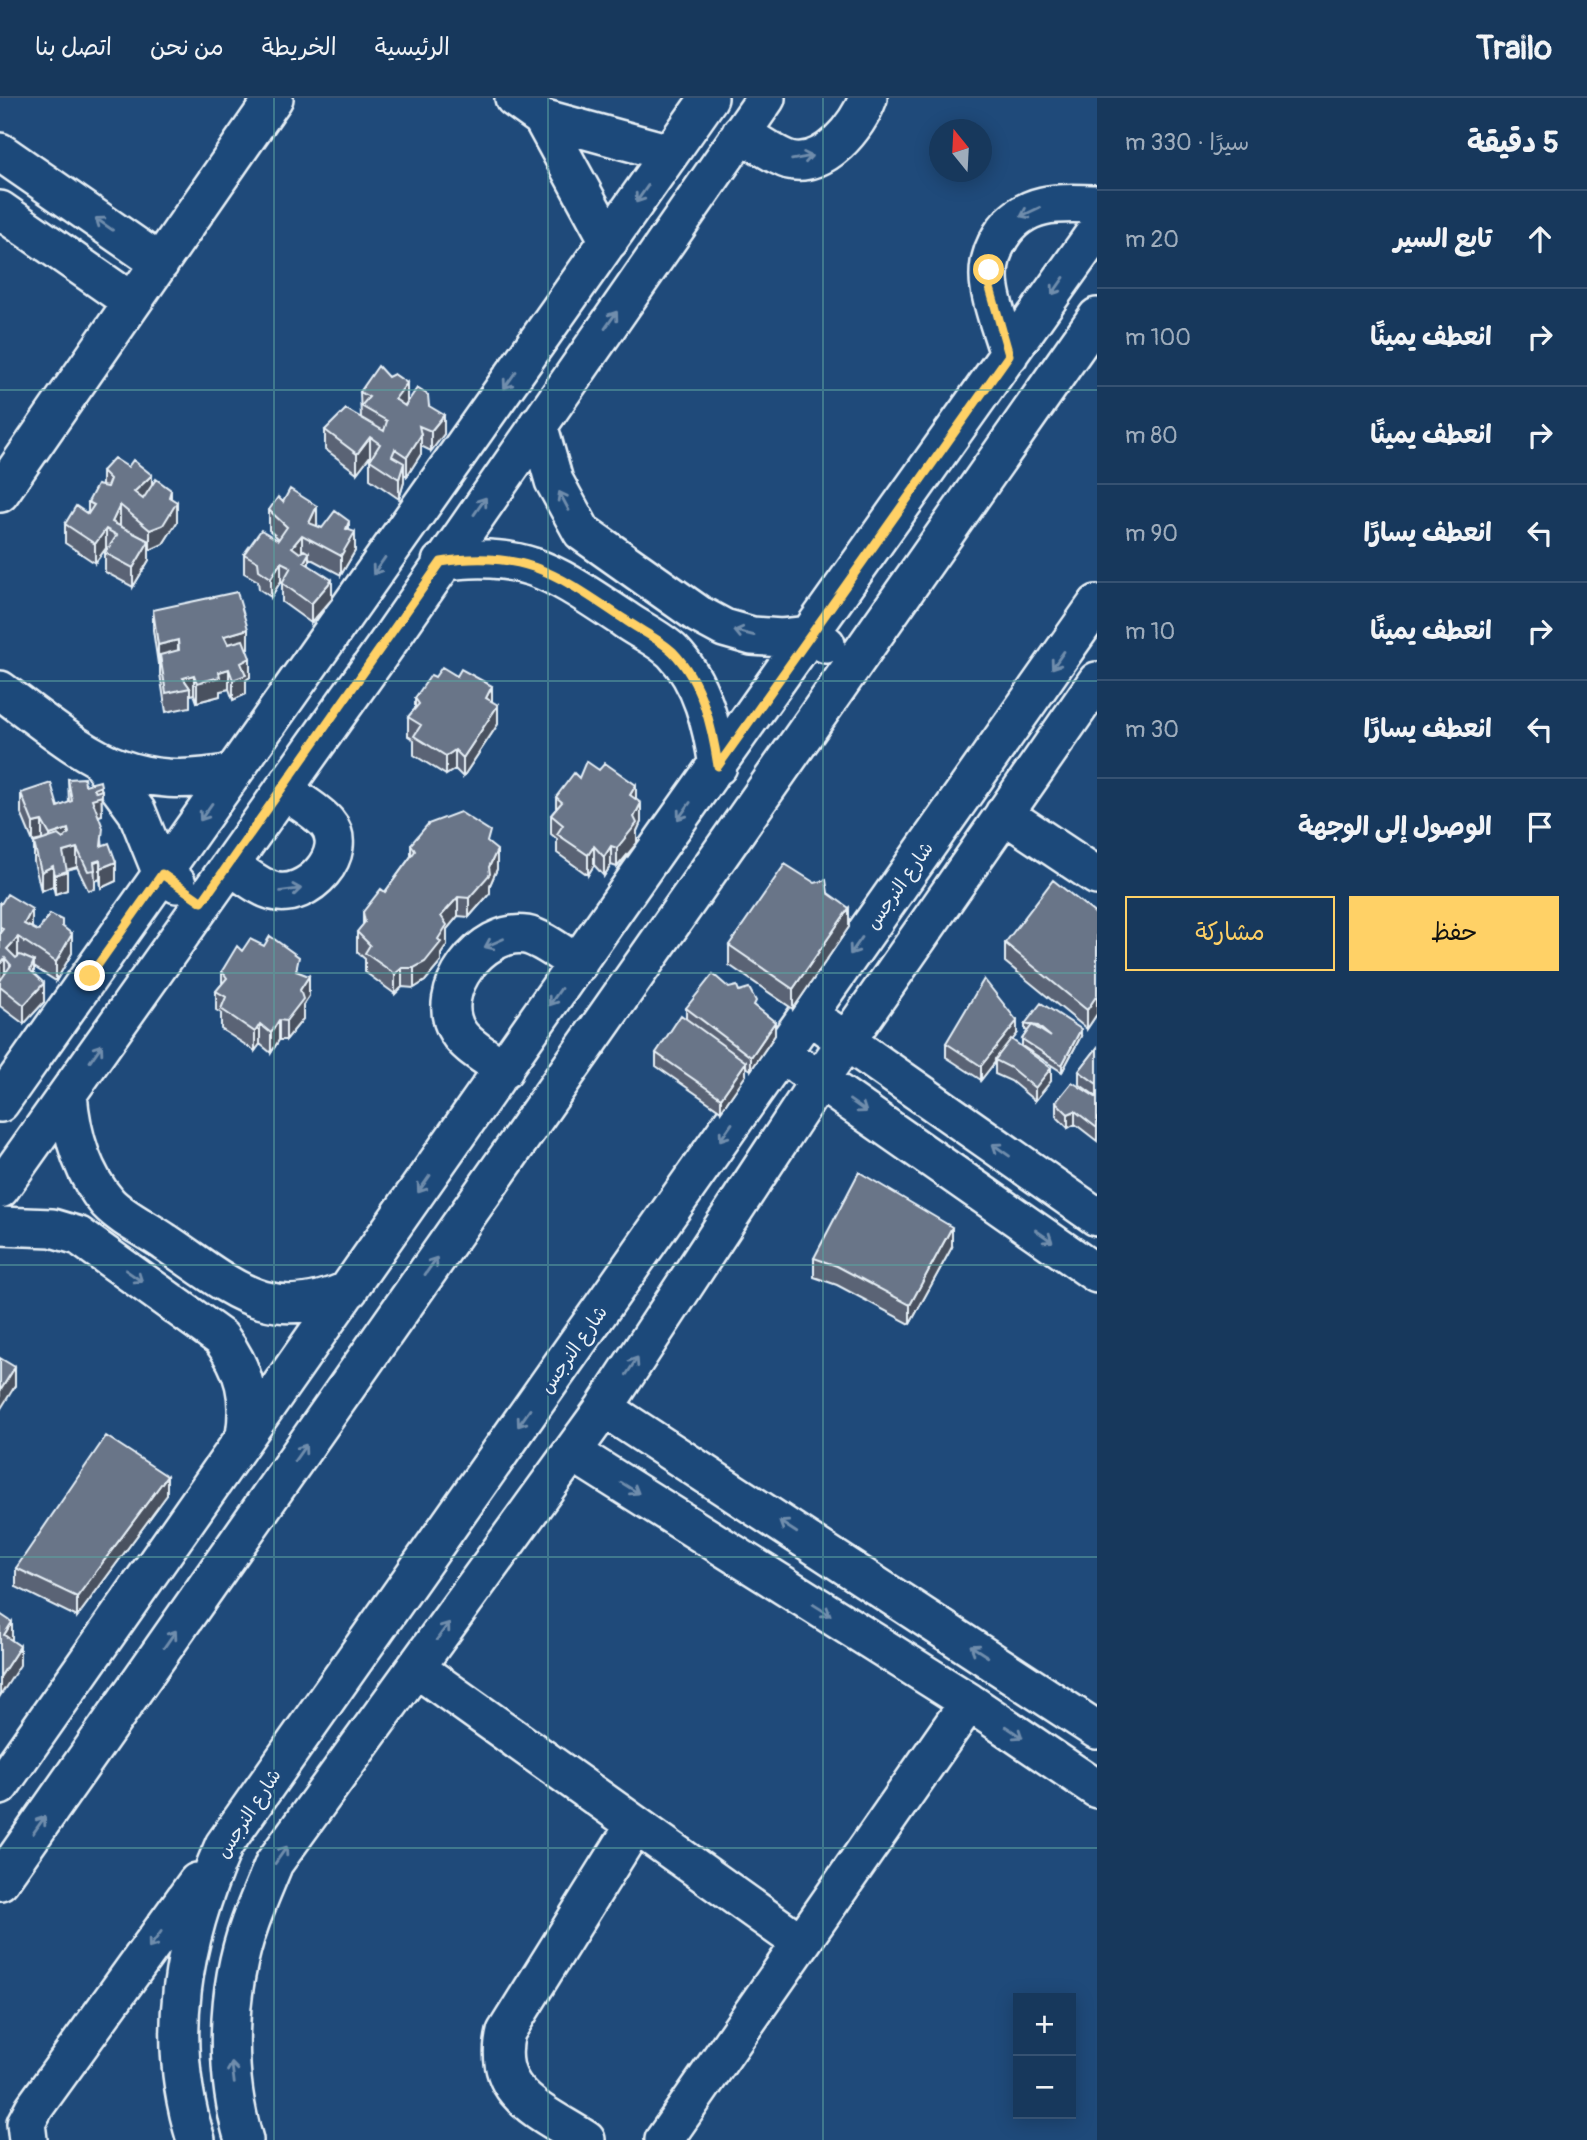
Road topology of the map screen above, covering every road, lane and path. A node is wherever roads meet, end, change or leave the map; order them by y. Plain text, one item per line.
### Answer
1 (274, 98) edge
2 (709, 98) edge
3 (766, 98) edge
4 (868, 98) edge
5 (528, 108) edge
6 (741, 133) junction
7 (0, 152) edge
8 (670, 153) junction
9 (1097, 204) edge
10 (0, 210) edge
11 (1097, 230) edge
12 (609, 241) junction
13 (160, 263) junction
14 (132, 302) junction
15 (1097, 317) edge
16 (1009, 355) junction
17 (538, 424) junction
18 (0, 493) edge
19 (441, 562) junction
20 (1097, 604) edge
21 (811, 635) junction
22 (855, 662) junction
23 (1097, 681) edge
24 (0, 690) edge
25 (101, 763) junction
26 (718, 766) junction
27 (233, 773) junction
28 (283, 790) junction
29 (1004, 814) junction
30 (230, 866) junction
31 (162, 874) junction
32 (1097, 876) edge
33 (202, 902) junction
34 (578, 964) junction
35 (809, 1014) junction
36 (846, 1042) junction
37 (780, 1054) junction
38 (504, 1070) junction
39 (820, 1079) junction
40 (68, 1094) junction
41 (0, 1103) edge
42 (0, 1189) edge
43 (1097, 1217) edge
44 (0, 1226) edge
45 (1097, 1273) edge
46 (349, 1290) junction
47 (604, 1408) junction
48 (245, 1436) junction
49 (572, 1452) junction
50 (416, 1668) junction
51 (969, 1702) junction
52 (1097, 1730) edge
53 (0, 1786) edge
54 (1097, 1789) edge
55 (635, 1825) junction
56 (224, 1845) junction
57 (0, 1881) edge
58 (801, 1943) junction
59 (28, 2140) edge
60 (196, 2140) edge
61 (244, 2140) edge
62 (586, 2140) edge
63 (664, 2140) edge

1 - 13 street
2 - 8 street
3 - 6 street
6 -> 4 street
5 - 8 street
5 - 12 street
17 -> 6 street
13 -> 7 street
8 -> 12 street
9 -> 16 street
10 - 14 street
11 -> 16 street
12 -> 27 street
13 - 14 street
14 - 18 street
15 - 22 street
16 - 21 street
19 -> 17 street
21 -> 17 street
19 - 26 street
19 - 28 street
20 -> 35 street, شارع النرجس
21 - 22 street
21 - 26 street
57 -> 22 street
23 - 29 street
24 - 25 street
25 - 27 street
25 - 31 street
26 -> 34 street
27 -> 31 street
28 - 30 street
30 -> 28 street
29 - 32 street
29 - 36 street
30 - 33 street
31 - 33 street
31 - 41 street
40 -> 33 street
34 -> 38 street
34 -> 38 street
35 - 36 street
35 - 37 street, شارع النرجس
36 - 39 street
43 -> 36 street
37 - 39 street
37 -> 56 street, شارع النرجس
38 -> 46 street
39 -> 45 street
47 -> 39 street
40 - 42 street
40 - 46 street
44 -> 48 street
46 - 48 street
47 - 49 street
52 -> 47 street
48 - 53 street
50 -> 49 street
49 -> 51 street
50 - 55 street
61 -> 50 street
51 -> 54 street
51 - 58 street
55 - 58 street
55 - 62 street
56 -> 59 street
56 - 60 street, شارع النرجس
58 - 63 street

